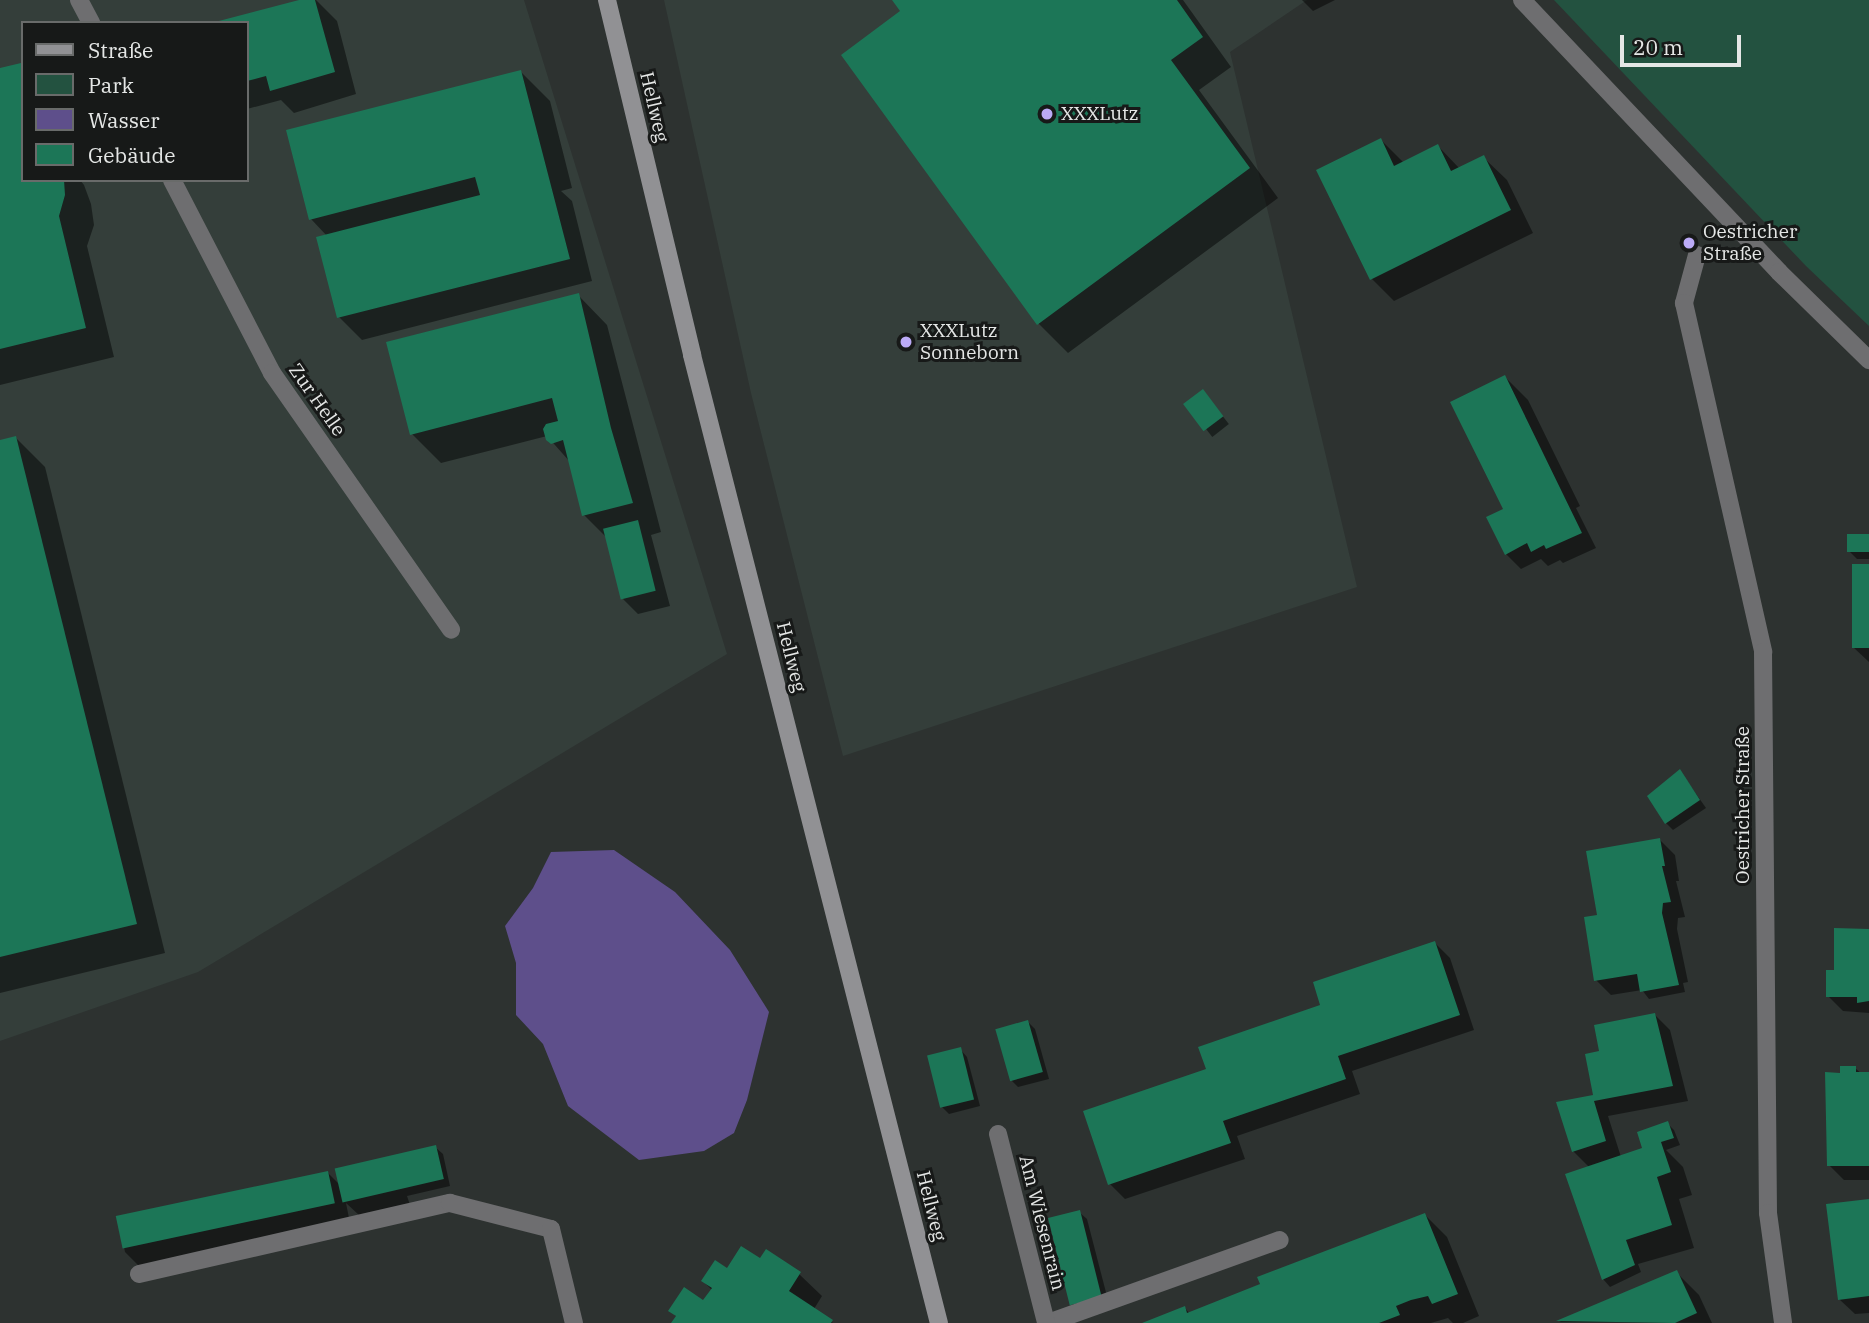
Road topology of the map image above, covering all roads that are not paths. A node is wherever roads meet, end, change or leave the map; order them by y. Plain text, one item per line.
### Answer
1 (79, 0) edge
2 (607, 0) edge
3 (1522, 0) edge
4 (90, 21) edge
5 (173, 182) edge
6 (1697, 255) dead end
7 (1869, 360) edge
8 (451, 630) dead end
9 (998, 1134) dead end
10 (1280, 1240) dead end
11 (139, 1274) dead end
12 (574, 1323) edge
13 (939, 1323) edge
14 (1047, 1323) edge
15 (1783, 1323) edge

1 - 4 street
2 - 13 street, Hellweg
3 - 7 street
5 - 8 street, Zur Helle
6 - 15 street, Oestricher Straße
9 - 14 street, Am Wiesenrain
10 - 14 street
11 - 12 street

